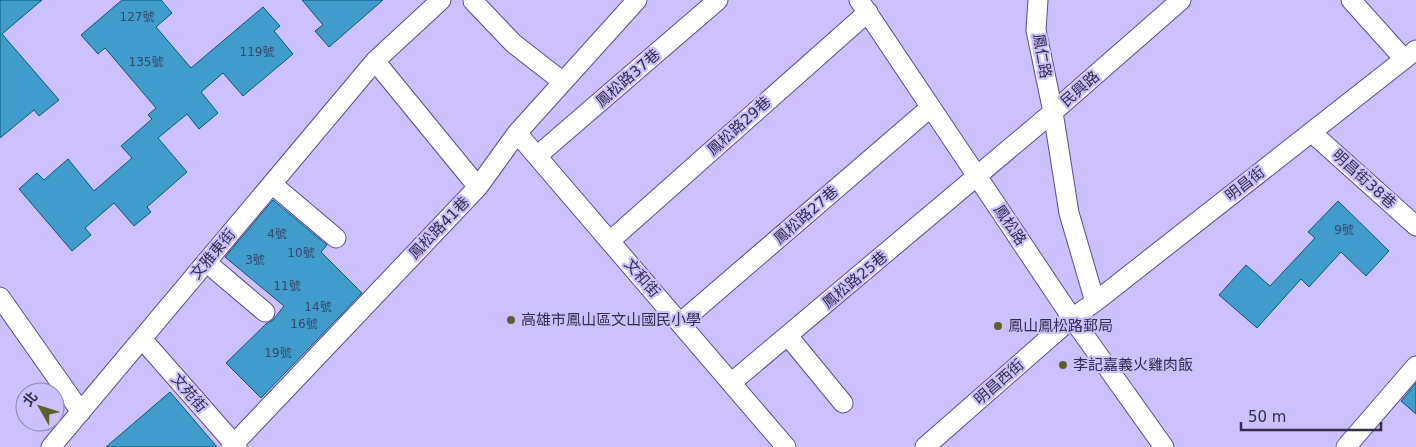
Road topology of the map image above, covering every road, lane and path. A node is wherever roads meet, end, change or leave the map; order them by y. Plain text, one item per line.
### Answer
1 (441, 0) edge
2 (637, 0) edge
3 (718, 0) edge
4 (1038, 0) edge
5 (1181, 0) edge
6 (1351, 0) edge
7 (473, 1) edge
8 (864, 6) edge
9 (1410, 54) edge
10 (374, 61) junction
11 (563, 82) junction
12 (931, 106) junction
13 (1053, 112) junction
14 (1311, 132) junction
15 (517, 133) junction
16 (537, 156) junction
17 (977, 176) junction
18 (272, 184) junction
19 (478, 188) junction
20 (1416, 226) edge
21 (336, 238) dead end
22 (610, 242) junction
23 (206, 262) junction
24 (0, 297) edge
25 (1095, 302) junction
26 (265, 312) dead end
27 (1072, 318) junction
28 (680, 323) junction
29 (788, 336) junction
30 (142, 339) junction
31 (1416, 366) edge
32 (732, 383) junction
33 (843, 403) dead end
34 (81, 412) junction
35 (234, 446) edge
36 (51, 447) edge
37 (786, 447) edge
38 (925, 447) edge
39 (1164, 447) edge
40 (1346, 447) edge

1 - 10 street, 文雅東街
2 - 11 street, 鳳松路41巷
3 - 16 street, 鳳松路37巷
4 - 13 street, 鳳仁路
5 - 13 street, 民興路
6 - 9 street
7 - 11 street
8 - 12 street, 鳳松路
8 - 22 street, 鳳松路29巷
9 - 14 street, 明昌街
10 - 18 street, 文雅東街
10 - 19 street
11 - 15 street, 鳳松路41巷
12 - 17 street, 鳳松路
12 - 28 street, 鳳松路27巷
13 - 17 street, 民興路
13 - 25 street, 鳳仁路
14 - 20 street, 明昌街38巷
14 - 25 street, 明昌街
15 - 16 street, 文和街
15 - 19 street, 鳳松路41巷
16 - 22 street, 文和街
17 - 27 street, 鳳松路
17 - 29 street, 鳳松路25巷
18 - 21 street
18 - 23 street, 文雅東街
19 - 35 street, 鳳松路41巷
22 - 28 street, 文和街
23 - 26 street
23 - 30 street, 文雅東街
24 - 34 street
25 - 27 street, 明昌街
27 - 38 street, 明昌西街
27 - 39 street, 鳳松路
28 - 32 street, 文和街
29 - 32 street, 鳳松路25巷
29 - 33 street
30 - 34 street, 文雅東街
30 - 35 street, 文苑街
31 - 40 street
32 - 37 street, 文和街
34 - 36 street, 文雅東街

